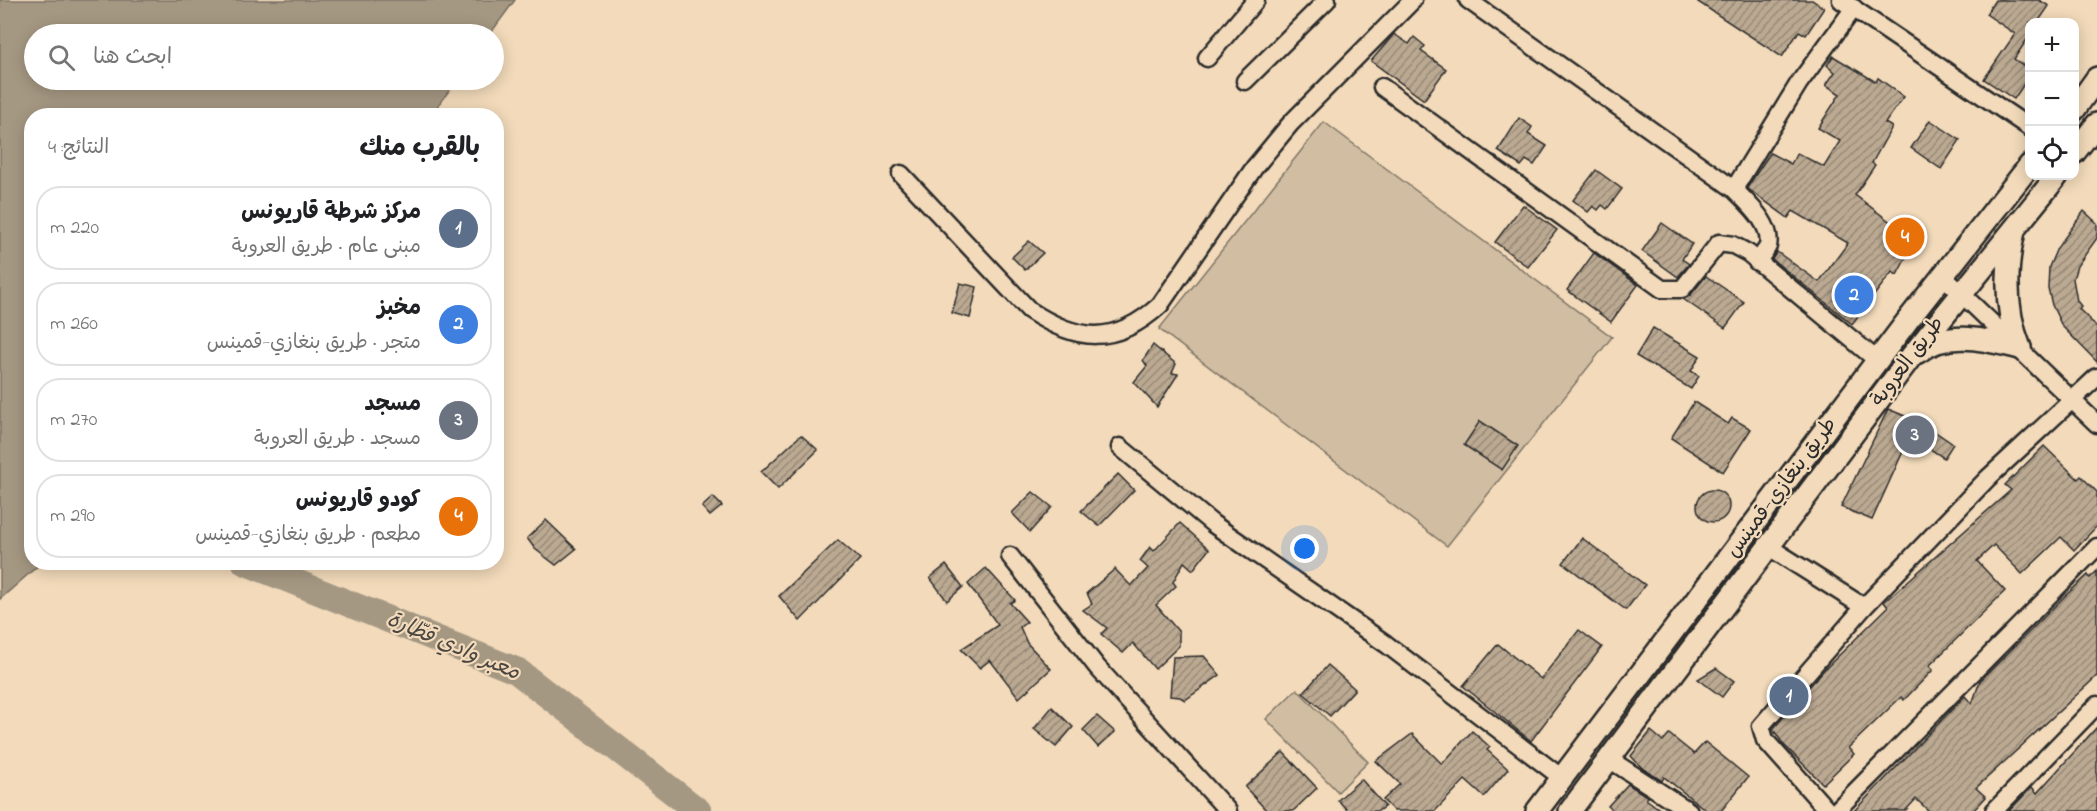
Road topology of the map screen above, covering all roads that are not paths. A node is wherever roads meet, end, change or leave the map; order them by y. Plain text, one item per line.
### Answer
1 (1256, 0) edge
2 (1327, 0) edge
3 (1413, 0) edge
4 (1468, 0) edge
5 (1847, 4) edge
6 (1207, 58) dead end
7 (2097, 78) edge
8 (1245, 81) dead end
9 (1382, 87) dead end
10 (2079, 103) edge
11 (2097, 124) edge
12 (2027, 126) edge
13 (2079, 147) edge
14 (2025, 171) edge
15 (901, 174) dead end
16 (2053, 180) edge
17 (1734, 189) junction
18 (2015, 228) junction
19 (1757, 262) junction
20 (1943, 276) junction
21 (1961, 293) junction
22 (2020, 348) junction
23 (1910, 358) junction
24 (1878, 361) junction
25 (2097, 377) edge
26 (2073, 400) junction
27 (2097, 424) edge
28 (1120, 447) dead end
29 (1769, 546) junction
30 (2097, 547) edge
31 (1010, 556) dead end
32 (1864, 607) junction
33 (2097, 705) edge
34 (1609, 759) junction
35 (1562, 778) junction
36 (1228, 811) edge
37 (1537, 811) edge
38 (1570, 811) edge
39 (1689, 811) edge
40 (1828, 811) edge
41 (1836, 811) edge
42 (1994, 811) edge

1 - 6 street
2 - 8 street
3 - 15 street
4 - 17 street
5 - 12 street
5 - 17 street
7 - 10 main road
9 - 19 street
11 - 13 main road
14 - 20 main road, طريق بنغازي-قمينس
16 - 18 main road, طريق العروبة
17 - 19 street
18 - 21 main road, طريق العروبة
18 - 22 main road
19 - 24 street
20 - 21 street
20 - 24 main road, طريق بنغازي-قمينس
21 - 22 street
21 - 23 main road, طريق العروبة
22 - 23 main road
22 - 26 street
23 - 29 main road, طريق العروبة
24 - 35 main road, طريق بنغازي-قمينس
25 - 26 street
26 - 27 street
26 - 32 street
28 - 35 street
29 - 32 street
29 - 34 main road, طريق العروبة
30 - 41 street
31 - 36 street
32 - 40 street
33 - 42 street
34 - 38 main road, طريق العروبة
34 - 39 street
35 - 37 main road, طريق بنغازي-قمينس

